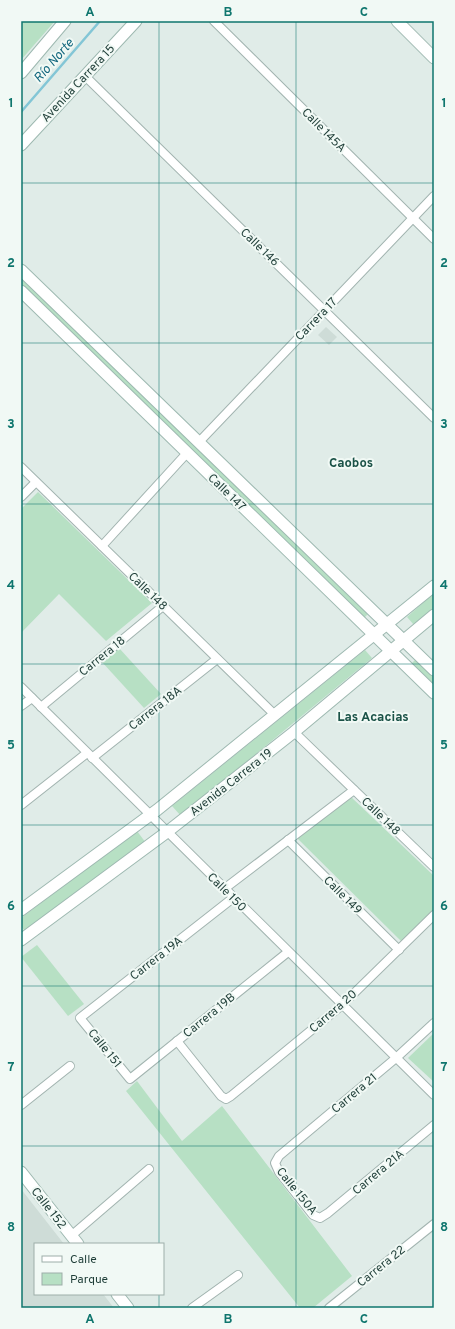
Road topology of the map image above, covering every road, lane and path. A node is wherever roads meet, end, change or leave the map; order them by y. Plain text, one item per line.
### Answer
1 (65, 21) edge
2 (136, 21) edge
3 (214, 21) edge
4 (397, 21) edge
5 (434, 58) edge
6 (21, 73) edge
7 (85, 76) junction
8 (21, 145) edge
9 (434, 196) edge
10 (413, 218) junction
11 (434, 239) edge
12 (21, 270) edge
13 (21, 291) edge
14 (325, 310) junction
15 (434, 418) edge
16 (199, 442) junction
17 (187, 453) junction
18 (21, 467) edge
19 (36, 482) junction
20 (21, 497) edge
21 (102, 546) junction
22 (434, 586) edge
23 (163, 606) junction
24 (434, 615) edge
25 (387, 625) junction
26 (374, 635) junction
27 (404, 641) junction
28 (391, 651) junction
29 (217, 659) junction
30 (434, 670) edge
31 (21, 687) edge
32 (434, 693) edge
33 (32, 698) junction
34 (21, 706) edge
35 (41, 707) junction
36 (275, 715) junction
37 (294, 732) junction
38 (90, 756) junction
39 (354, 790) junction
40 (21, 805) edge
41 (150, 816) junction
42 (167, 832) junction
43 (288, 840) junction
44 (434, 867) edge
45 (224, 889) junction
46 (233, 898) junction
47 (21, 910) edge
48 (434, 915) edge
49 (21, 940) edge
50 (399, 950) junction
51 (288, 952) junction
52 (342, 1005) junction
53 (80, 1018) joint
54 (434, 1023) edge
55 (177, 1041) junction
56 (396, 1058) junction
57 (70, 1066) dead end
58 (130, 1079) joint
59 (434, 1095) edge
60 (21, 1105) edge
61 (434, 1125) edge
62 (275, 1163) joint
63 (149, 1169) dead end
64 (21, 1172) edge
65 (320, 1218) joint
66 (434, 1224) edge
67 (74, 1240) edge
68 (238, 1275) dead end
69 (118, 1295) edge
70 (128, 1308) edge
71 (192, 1308) edge
72 (329, 1308) edge

1 - 6 main road
2 - 7 main road, Avenida Carrera 15
3 - 10 street, Calle 145A
4 - 5 main road
7 - 8 main road, Avenida Carrera 15
7 - 14 street, Calle 146
9 - 10 street, Carrera 17
10 - 11 street, Calle 145A
10 - 14 street, Carrera 17
12 - 16 main road, Calle 147
13 - 17 main road, Calle 147
14 - 15 street, Calle 146
14 - 16 street, Carrera 17
16 - 25 main road, Calle 147
17 - 21 street
17 - 26 main road, Calle 147
18 - 19 street, Calle 148
19 - 20 street
19 - 21 street, Calle 148
21 - 23 street, Calle 148
22 - 25 main road, Avenida Carrera 19
23 - 29 street, Calle 148
23 - 35 street, Carrera 18
24 - 27 main road, Avenida Carrera 19
25 - 26 main road, Avenida Carrera 19
25 - 27 main road, Calle 147
26 - 28 main road, Calle 147
26 - 36 main road, Avenida Carrera 19
27 - 28 main road, Avenida Carrera 19
27 - 30 main road, Calle 147
28 - 32 main road, Calle 147
28 - 37 main road, Avenida Carrera 19
29 - 36 street, Calle 148
29 - 38 street, Carrera 18A
31 - 33 street, Calle 150
33 - 34 street
33 - 35 street, Calle 150
35 - 38 street, Calle 150
36 - 41 main road, Avenida Carrera 19
37 - 39 street, Calle 148
37 - 42 main road, Avenida Carrera 19
38 - 40 street, Carrera 18A
38 - 41 street, Calle 150
39 - 43 street
39 - 44 street, Calle 148
41 - 42 street, Calle 150
41 - 47 main road, Avenida Carrera 19
42 - 45 street, Calle 150
42 - 49 main road, Avenida Carrera 19
43 - 45 street
43 - 50 street, Calle 149
45 - 46 street, Calle 150
46 - 51 street, Calle 150
46 - 53 street, Carrera 19A
48 - 50 street, Carrera 20
50 - 52 street, Carrera 20
51 - 52 street, Calle 150
51 - 55 street, Carrera 19B
52 - 55 street, Carrera 20
52 - 56 street, Calle 150
53 - 58 street, Calle 151
54 - 56 street, Carrera 21
55 - 58 street, Carrera 19B
56 - 59 street, Calle 150
56 - 62 street, Carrera 21
57 - 60 street
61 - 65 street, Carrera 21A
62 - 65 street, Calle 150A
63 - 67 street
64 - 67 main road, Calle 152
66 - 72 street, Carrera 22
68 - 71 street
69 - 70 main road

